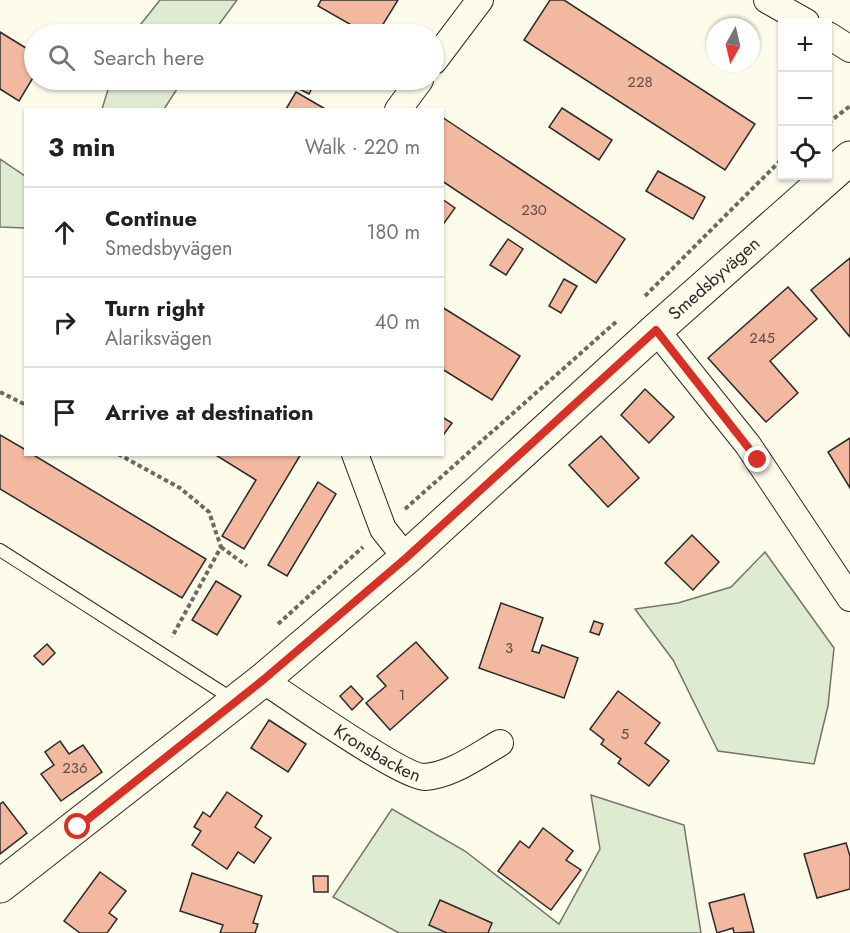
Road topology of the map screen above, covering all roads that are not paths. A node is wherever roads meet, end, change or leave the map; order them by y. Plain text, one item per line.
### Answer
1 (480, 0) edge
2 (767, 0) edge
3 (799, 18) edge
4 (832, 38) edge
5 (444, 48) edge
6 (850, 49) edge
7 (413, 90) edge
8 (399, 108) edge
9 (850, 158) edge
10 (656, 330) junction
11 (356, 456) edge
12 (0, 550) edge
13 (406, 558) junction
14 (850, 598) edge
15 (263, 680) junction
16 (236, 702) junction
17 (501, 743) dead end
18 (0, 886) edge

1 - 5 street
2 - 3 street
4 - 6 street
7 - 8 street
9 - 10 main road, Smedsbyvägen
10 - 13 main road, Smedsbyvägen
10 - 14 street
11 - 13 street
12 - 16 lane
13 - 15 main road, Smedsbyvägen
15 - 16 main road, Smedsbyvägen
15 - 17 street, Kronsbacken
16 - 18 main road, Smedsbyvägen

